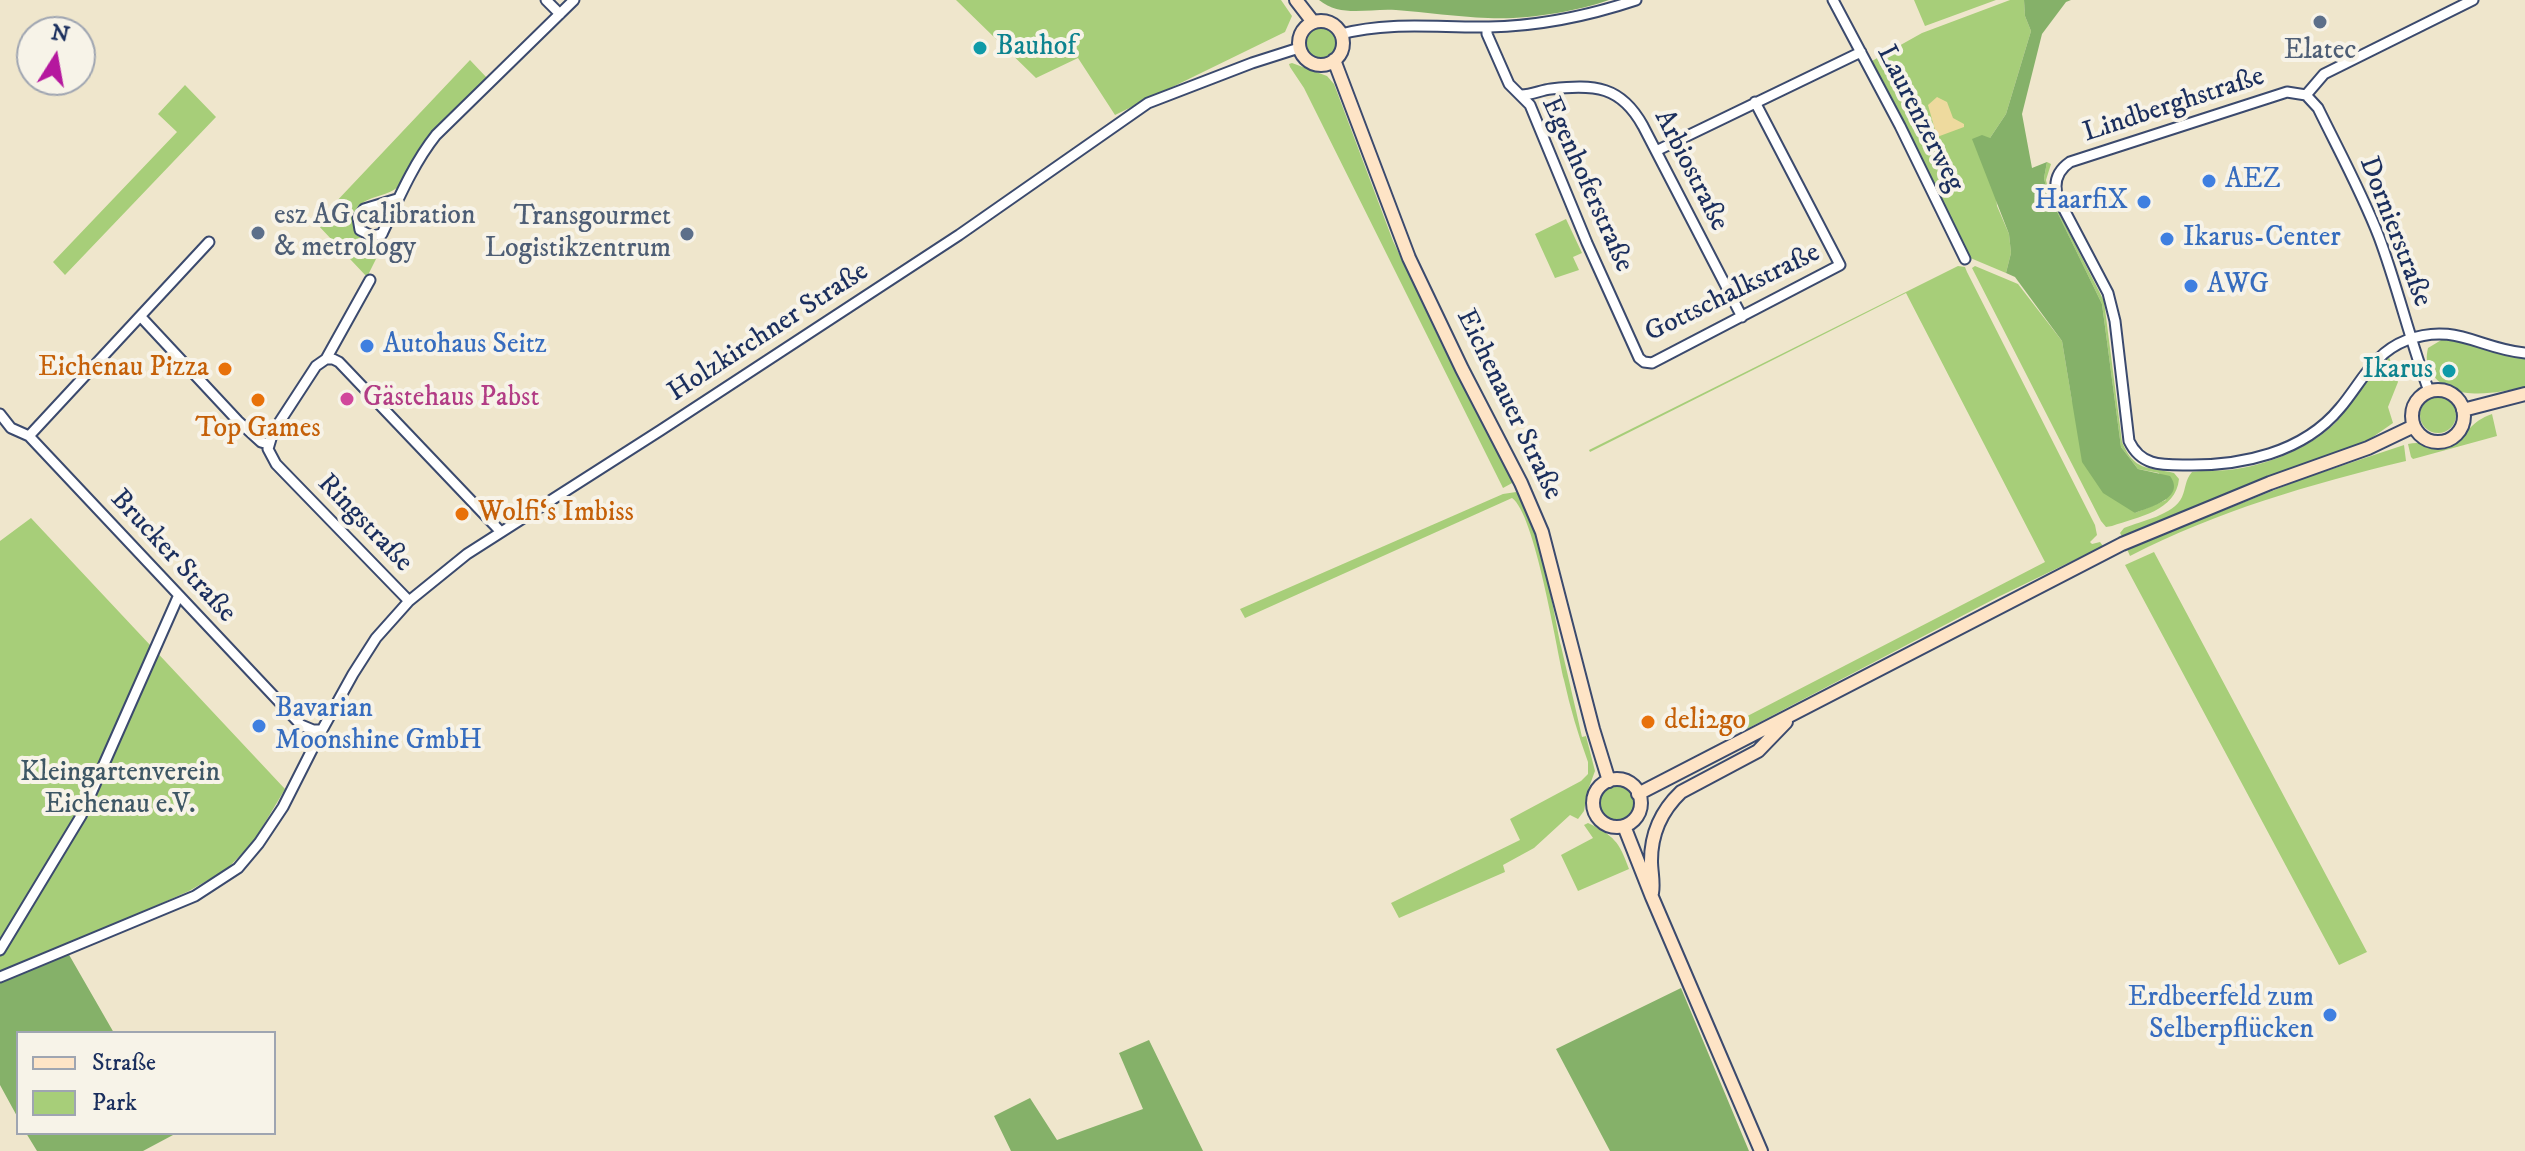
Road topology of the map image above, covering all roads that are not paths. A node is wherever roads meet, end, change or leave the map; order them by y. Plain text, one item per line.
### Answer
1 (546, 0) edge
2 (574, 0) edge
3 (1296, 0) edge
4 (1636, 0) edge
5 (1833, 0) edge
6 (2473, 0) edge
7 (560, 14) junction
8 (1313, 22) junction
9 (1487, 27) junction
10 (1341, 34) junction
11 (1299, 48) junction
12 (1861, 52) junction
13 (1334, 60) junction
14 (1521, 95) junction
15 (2306, 95) junction
16 (1755, 102) junction
17 (1656, 151) junction
18 (397, 199) junction
19 (209, 242) dead end
20 (1965, 259) dead end
21 (370, 280) dead end
22 (141, 317) junction
23 (1742, 317) junction
24 (2411, 338) junction
25 (2525, 353) edge
26 (326, 359) junction
27 (1644, 362) joint
28 (2429, 391) junction
29 (2525, 394) edge
30 (2463, 410) junction
31 (0, 414) edge
32 (2414, 426) junction
33 (29, 436) junction
34 (268, 444) junction
35 (501, 532) junction
36 (178, 597) junction
37 (409, 601) junction
38 (1794, 714) junction
39 (318, 730) junction
40 (1609, 781) junction
41 (1638, 794) junction
42 (1624, 826) junction
43 (1652, 897) junction
44 (0, 950) edge
45 (0, 977) edge
46 (1761, 1151) edge

1 - 7 street
2 - 7 street
3 - 8 main road
4 - 9 street
5 - 12 street, Laurenzerweg
6 - 15 street
7 - 18 street
8 - 10 main road
8 - 11 main road
9 - 10 street
9 - 14 street, Egenhoferstraße
10 - 13 main road
11 - 13 main road
11 - 35 street, Holzkirchner Straße
12 - 16 street
12 - 20 street, Laurenzerweg
13 - 40 main road, Eichenauer Straße
14 - 17 street, Arbiostraße
14 - 27 street, Egenhoferstraße
15 - 24 street, Dornierstraße
15 - 24 street, Lindberghstraße
16 - 17 street
16 - 23 street, Gottschalkstraße
17 - 23 street, Arbiostraße
18 - 18 street
19 - 22 street
21 - 26 street
22 - 33 street
22 - 34 street
23 - 27 street, Gottschalkstraße
24 - 25 street
24 - 28 street, Dornierstraße
26 - 34 street
26 - 35 street
28 - 30 main road
28 - 32 main road
29 - 30 main road
30 - 32 main road
31 - 33 street, Brucker Straße
32 - 38 main road
33 - 36 street, Brucker Straße
34 - 37 street, Ringstraße
35 - 37 street, Holzkirchner Straße
36 - 39 street, Brucker Straße
36 - 44 street
37 - 39 street, Holzkirchner Straße
38 - 41 main road
38 - 43 main road
39 - 45 street, Holzkirchner Straße
40 - 41 main road
40 - 42 main road
41 - 42 main road
42 - 43 main road
43 - 46 main road

